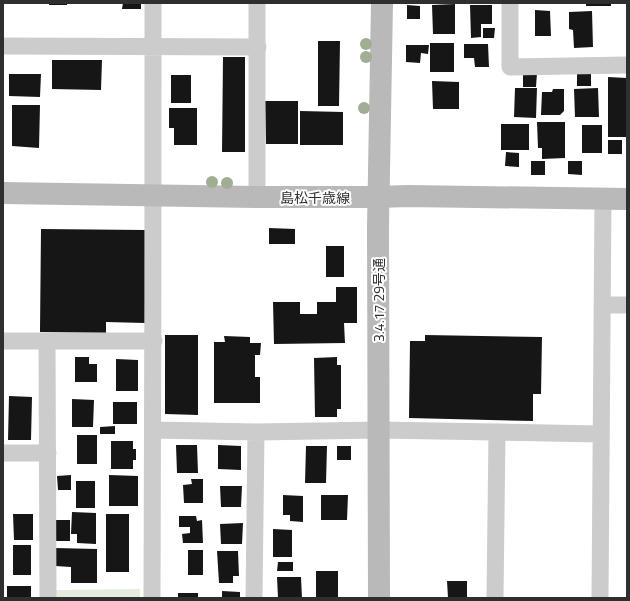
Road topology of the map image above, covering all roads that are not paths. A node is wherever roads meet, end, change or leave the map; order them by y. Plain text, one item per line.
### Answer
1 (153, 3) edge
2 (257, 3) edge
3 (382, 3) edge
4 (510, 3) edge
5 (3, 46) edge
6 (153, 47) junction
7 (258, 47) junction
8 (627, 65) edge
9 (3, 193) edge
10 (152, 195) junction
11 (257, 197) junction
12 (378, 197) junction
13 (603, 198) junction
14 (627, 199) edge
15 (602, 306) junction
16 (627, 306) edge
17 (154, 340) junction
18 (3, 341) edge
19 (47, 341) junction
20 (153, 430) junction
21 (379, 430) junction
22 (256, 432) junction
23 (497, 432) junction
24 (600, 434) junction
25 (3, 453) edge
26 (48, 453) junction
27 (48, 598) edge
28 (152, 598) edge
29 (254, 598) edge
30 (379, 598) edge
31 (495, 598) edge
32 (600, 598) edge

1 - 6 street
2 - 7 street
3 - 12 main road, 3.4.17 29号通
4 - 8 street
5 - 6 street
6 - 7 street
6 - 10 street
7 - 11 street
9 - 10 main road, 島松千歳線
10 - 11 main road, 島松千歳線
10 - 17 street
11 - 12 main road, 島松千歳線
12 - 13 main road, 島松千歳線
12 - 21 main road, 3.4.17 29号通
13 - 14 main road, 島松千歳線
13 - 15 street
15 - 16 street
15 - 24 street
17 - 19 street
17 - 20 street
18 - 19 street
19 - 26 street
20 - 22 street
20 - 28 street
21 - 22 street
21 - 23 street
21 - 30 main road, 3.4.17 29号通
22 - 29 street
23 - 24 street
23 - 31 street
24 - 32 street
25 - 26 street
26 - 27 street

